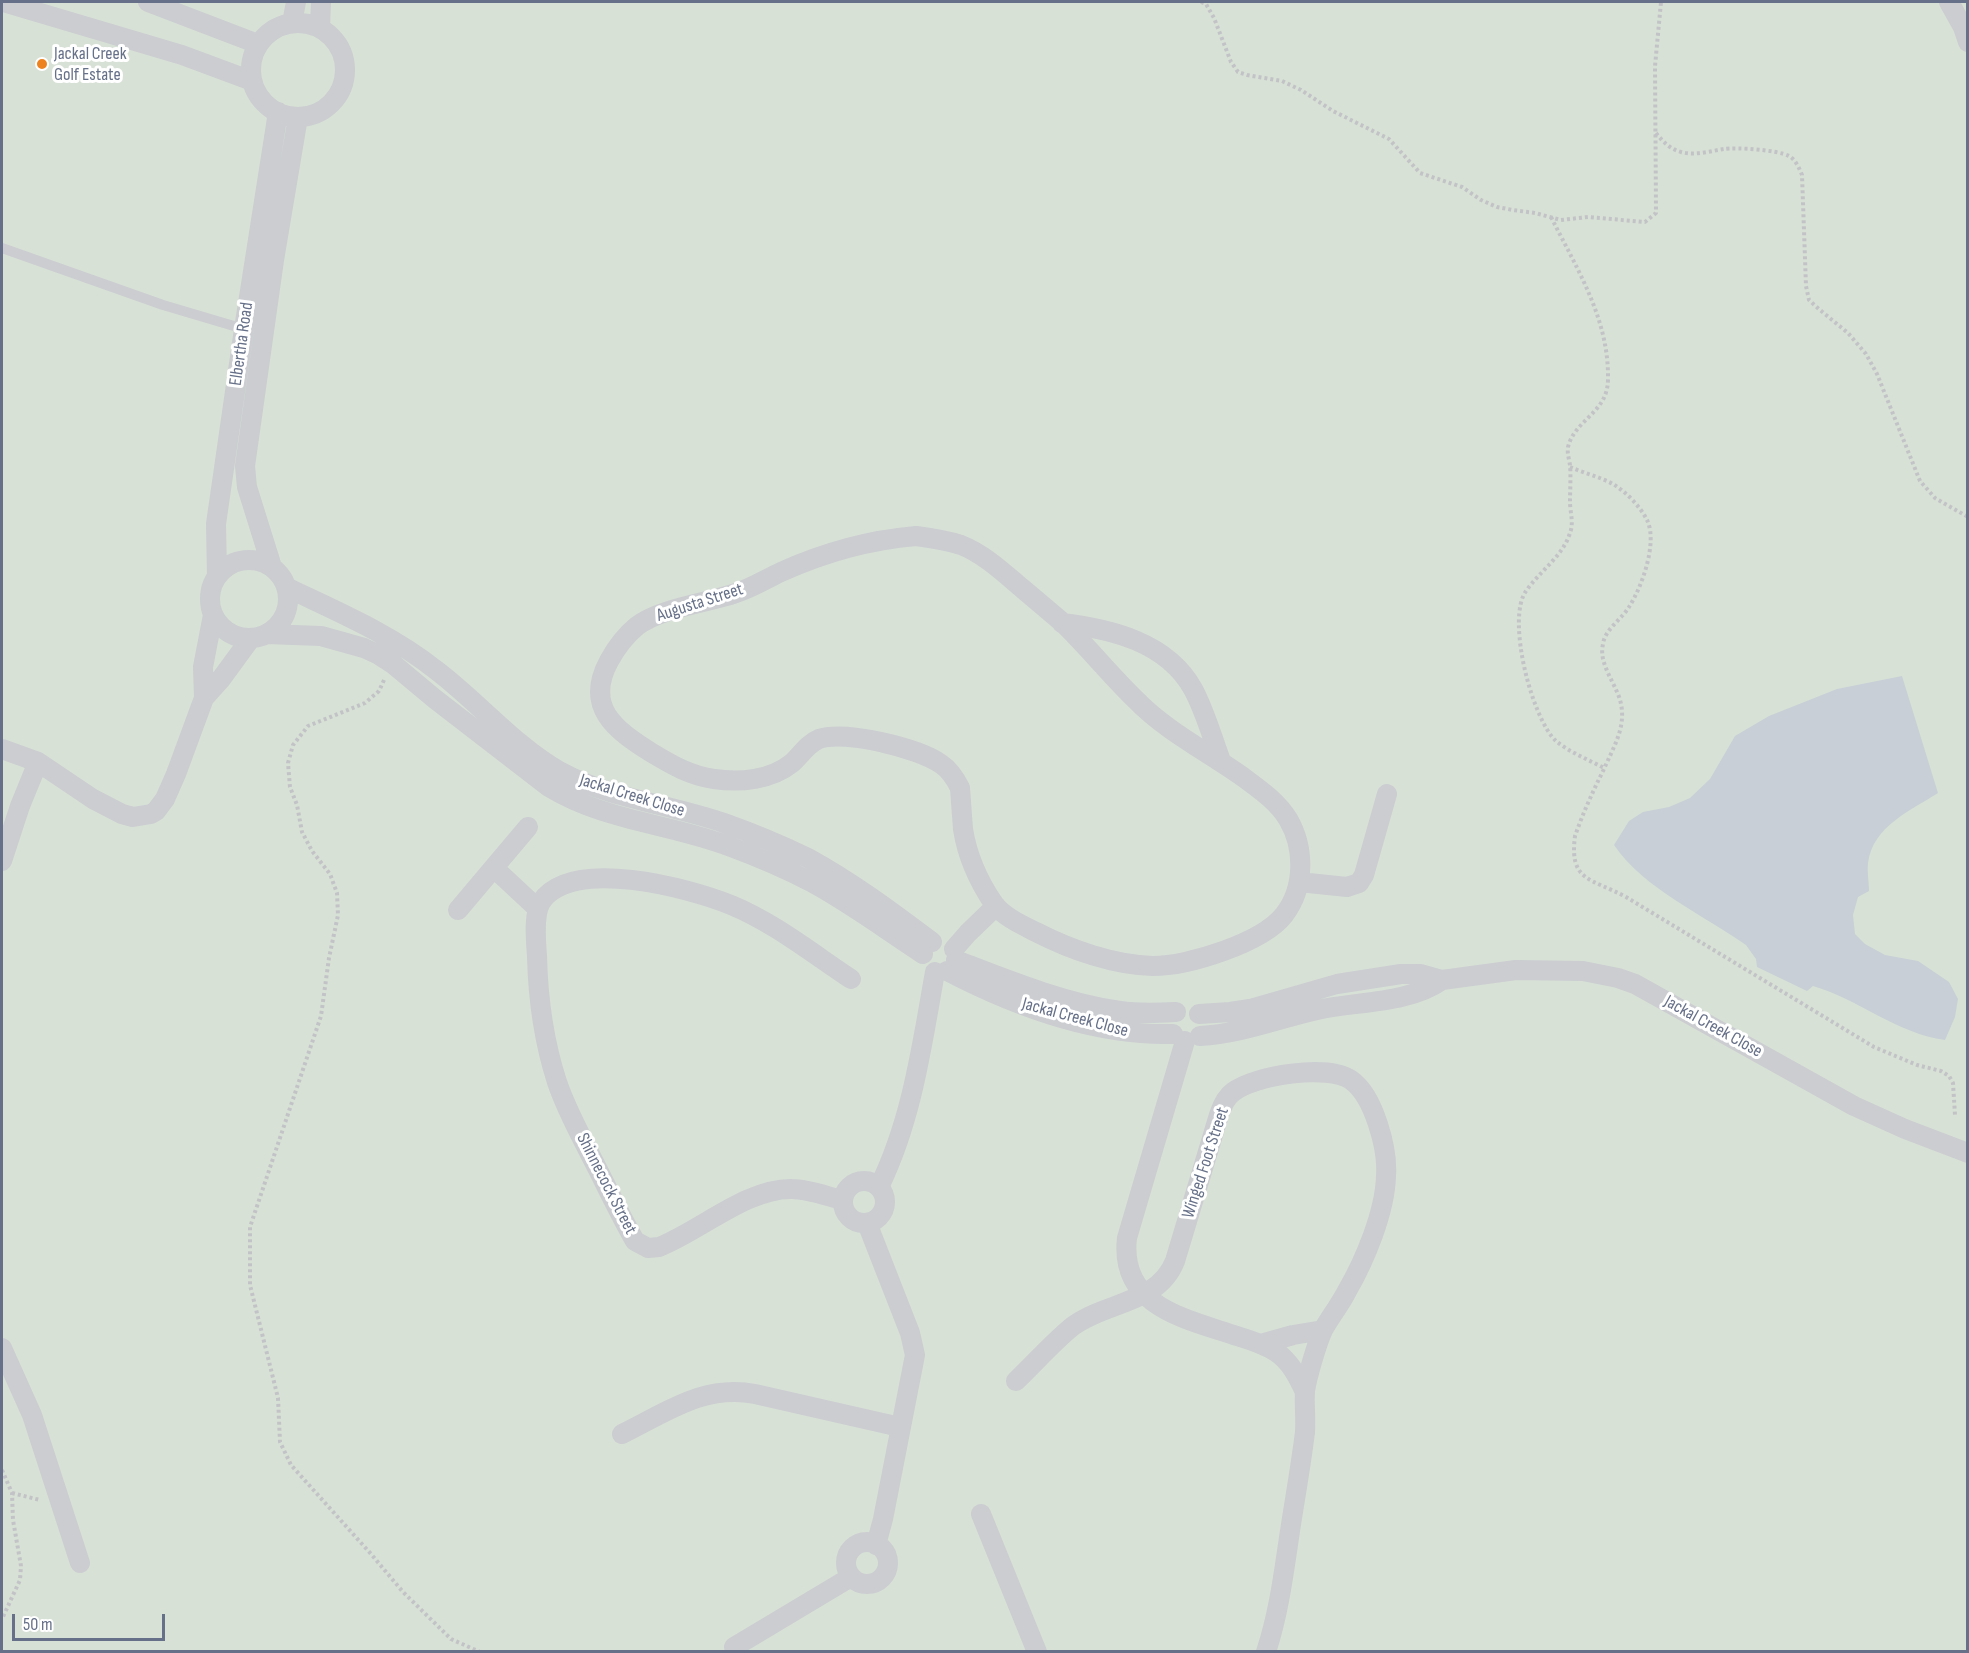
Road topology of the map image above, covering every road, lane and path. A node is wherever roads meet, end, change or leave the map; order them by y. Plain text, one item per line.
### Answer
1 (3, 2) edge
2 (148, 2) edge
3 (296, 2) edge
4 (321, 2) edge
5 (1201, 2) edge
6 (1661, 2) edge
7 (1949, 2) edge
8 (292, 23) junction
9 (321, 28) junction
10 (1968, 42) edge
11 (258, 44) junction
12 (252, 81) junction
13 (278, 112) junction
14 (298, 117) junction
15 (1655, 133) junction
16 (1550, 217) junction
17 (2, 249) edge
18 (244, 329) junction
19 (1570, 467) junction
20 (1968, 517) edge
21 (272, 567) junction
22 (217, 576) junction
23 (286, 587) junction
24 (213, 615) junction
25 (1062, 623) junction
26 (258, 636) junction
27 (393, 664) junction
28 (204, 698) junction
29 (2, 749) edge
30 (1221, 761) junction
31 (38, 762) junction
32 (1604, 768) junction
33 (1388, 794) dead end
34 (528, 827) dead end
35 (2, 861) edge
36 (494, 868) junction
37 (1299, 882) junction
38 (996, 906) junction
39 (538, 909) junction
40 (458, 910) dead end
41 (928, 948) junction
42 (948, 963) junction
43 (851, 979) dead end
44 (1442, 980) junction
45 (1176, 1012) junction
46 (1199, 1014) junction
47 (1186, 1037) junction
48 (1955, 1115) dead end
49 (1968, 1153) edge
50 (879, 1187) junction
51 (842, 1200) junction
52 (867, 1223) junction
53 (1144, 1295) junction
54 (1323, 1330) junction
55 (1261, 1344) junction
56 (2, 1348) edge
57 (1017, 1381) dead end
58 (1305, 1392) junction
59 (900, 1427) junction
60 (622, 1434) dead end
61 (2, 1470) edge
62 (12, 1493) junction
63 (61, 1505) junction
64 (981, 1514) dead end
65 (876, 1545) junction
66 (80, 1563) dead end
67 (851, 1577) junction
68 (2, 1619) edge
69 (734, 1647) dead end
70 (480, 1652) edge
71 (1037, 1652) edge
72 (1266, 1652) edge

1 - 12 street
2 - 11 street
3 - 8 street
4 - 9 street
5 - 16 path
6 - 15 path
7 - 10 street
8 - 9 street
8 - 11 street
9 - 14 street
11 - 12 street
12 - 13 street
13 - 14 street
13 - 18 street, Elbertha Road
14 - 21 street, Elbertha Road
15 - 16 path
15 - 20 path
16 - 19 path
17 - 18 lane
18 - 22 street, Elbertha Road
19 - 32 path
19 - 32 path
21 - 22 street
21 - 23 street
22 - 24 street
23 - 26 street
23 - 41 street, Jackal Creek Close
24 - 26 street
24 - 28 street
25 - 30 street, Augusta Street
25 - 30 street, Augusta Street
25 - 38 street, Augusta Street
26 - 27 street, Jackal Creek Close
26 - 28 street
27 - 41 street, Jackal Creek Close
27 - 70 path
28 - 31 street
29 - 31 street
30 - 37 street, Augusta Street
31 - 35 street
32 - 48 path
33 - 37 street
34 - 36 street
36 - 39 street
36 - 40 street
37 - 38 street, Augusta Street
38 - 42 street
39 - 43 street
39 - 51 street, Shinnecock Street
41 - 42 street
41 - 42 street
42 - 45 street, Jackal Creek Close
42 - 47 street, Jackal Creek Close
42 - 50 street
44 - 46 street, Jackal Creek Close
44 - 47 street, Jackal Creek Close
44 - 49 street, Jackal Creek Close
45 - 46 street
45 - 47 street
46 - 47 street
47 - 53 street
50 - 51 street
50 - 52 street
51 - 52 street
52 - 59 street
53 - 54 street, Winged Foot Street
53 - 55 street
53 - 57 street, Winged Foot Street
54 - 55 street
54 - 58 street, Winged Foot Street
55 - 58 street
56 - 63 street
58 - 72 street, Winged Foot Street
59 - 60 street
59 - 65 street
61 - 62 path
62 - 63 path
62 - 68 path
63 - 66 street
64 - 71 street
65 - 67 street
65 - 67 street
67 - 69 street

